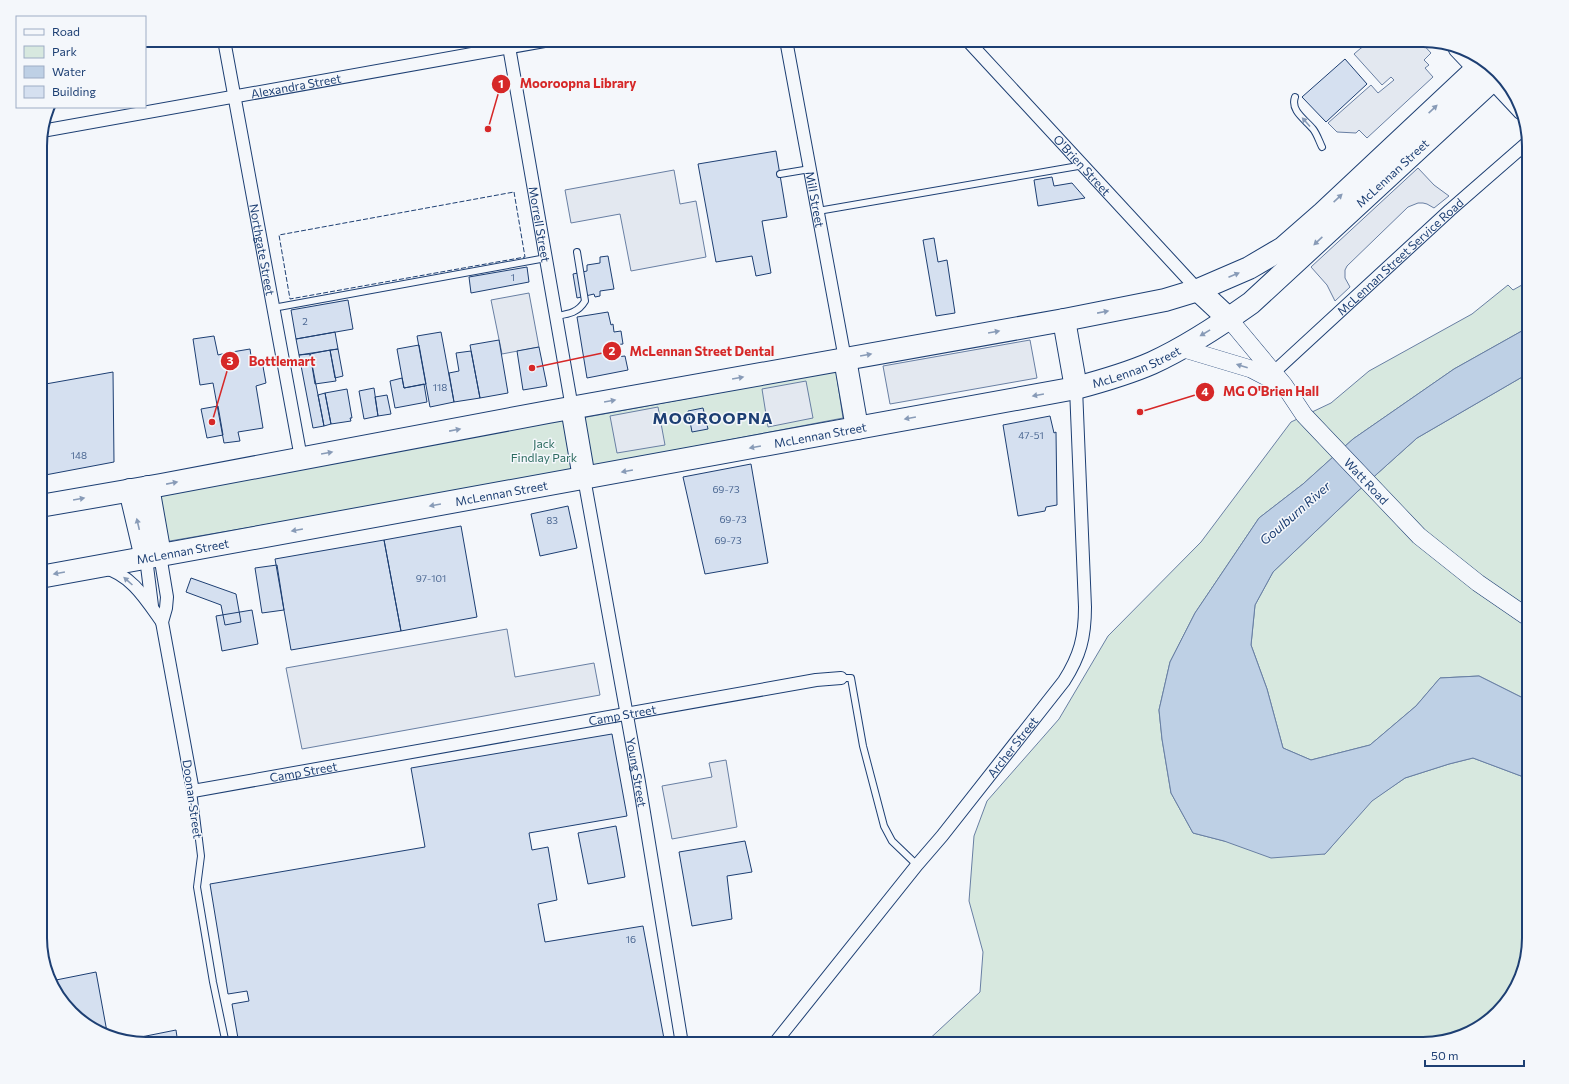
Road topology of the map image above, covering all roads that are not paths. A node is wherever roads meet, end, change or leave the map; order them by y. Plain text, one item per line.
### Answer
1 (225, 47) edge
2 (493, 47) edge
3 (509, 47) edge
4 (787, 47) edge
5 (974, 47) edge
6 (1465, 57) edge
7 (1487, 72) edge
8 (1295, 97) dead end
9 (235, 98) junction
10 (1512, 103) edge
11 (49, 130) edge
12 (1322, 147) dead end
13 (1522, 147) edge
14 (1084, 165) junction
15 (810, 169) junction
16 (780, 174) dead end
17 (818, 211) junction
18 (577, 252) dead end
19 (546, 258) junction
20 (1198, 290) junction
21 (273, 308) junction
22 (556, 316) junction
23 (1229, 319) junction
24 (1064, 320) junction
25 (1181, 348) junction
26 (845, 359) junction
27 (1274, 372) junction
28 (1076, 388) junction
29 (1288, 390) junction
30 (572, 408) junction
31 (857, 428) junction
32 (301, 458) junction
33 (584, 478) junction
34 (139, 489) junction
35 (47, 505) edge
36 (153, 556) junction
37 (93, 567) junction
38 (47, 576) edge
39 (153, 609) junction
40 (1522, 613) edge
41 (162, 622) junction
42 (841, 678) joint
43 (626, 714) junction
44 (193, 791) junction
45 (917, 865) junction
46 (225, 1037) edge
47 (681, 1037) edge
48 (780, 1037) edge

1 - 9 street, Northgate Street
2 - 9 street, Alexandra Street
3 - 19 street, Morrell Street
4 - 15 street, Mill Street
5 - 14 street, O'Brien Street
6 - 7 street
7 - 10 street
20 -> 7 highway, McLennan Street
7 -> 23 highway, McLennan Street
12 -> 8 lane
9 - 11 street, Alexandra Street
9 - 21 street, Northgate Street
13 - 27 street, McLennan Street Service Road
14 - 17 lane
14 - 20 street, O'Brien Street
15 - 16 lane
15 - 17 street, Mill Street
17 - 26 street, Mill Street
18 - 22 lane
19 - 21 lane
19 - 22 street, Morrell Street
20 - 23 highway
24 -> 20 highway, McLennan Street
21 - 32 street, Northgate Street
22 - 30 street, Morrell Street
23 -> 25 highway, McLennan Street
23 - 27 street, Watt Road
26 -> 24 highway, McLennan Street
24 - 28 highway
25 - 28 highway, McLennan Street
29 -> 25 street
30 -> 26 highway, McLennan Street
26 - 31 highway
27 - 29 street, Watt Road
28 -> 31 highway, McLennan Street
28 - 45 street, Archer Street
29 - 40 street, Watt Road
32 -> 30 highway, McLennan Street
30 - 33 highway
31 -> 33 highway, McLennan Street
34 -> 32 highway, McLennan Street
33 -> 36 highway, McLennan Street
33 - 43 street, Young Street
35 -> 34 highway, McLennan Street
34 - 36 highway
36 - 37 highway, McLennan Street
36 - 39 street
36 - 41 street, Doonan Street
37 -> 38 highway, McLennan Street
39 -> 37 street
39 - 41 street
41 - 44 street, Doonan Street
42 - 43 street, Camp Street
42 - 45 lane, Camp Street
43 - 44 street, Camp Street
43 - 47 street, Young Street
44 - 46 lane, Doonan Street
45 - 48 street, Archer Street

